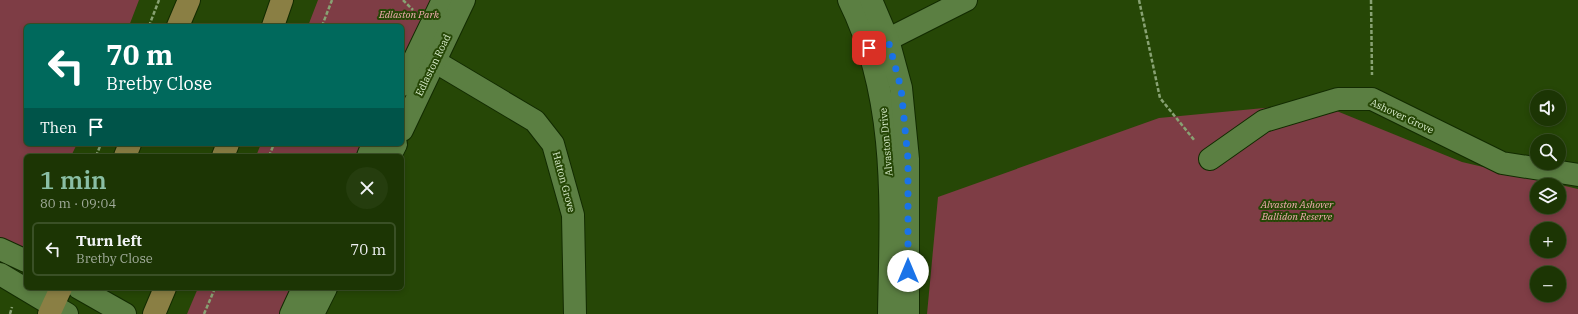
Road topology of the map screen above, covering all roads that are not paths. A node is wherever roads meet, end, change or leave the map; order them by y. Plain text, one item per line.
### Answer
1 (189, 0) edge
2 (282, 0) edge
3 (443, 0) edge
4 (464, 0) edge
5 (849, 0) edge
6 (871, 0) edge
7 (966, 0) edge
8 (179, 24) edge
9 (274, 24) edge
10 (879, 44) junction
11 (427, 56) junction
12 (404, 83) edge
13 (404, 124) edge
14 (1210, 159) road end
15 (1578, 175) edge
16 (0, 249) edge
17 (24, 260) edge
18 (0, 274) edge
19 (24, 287) edge
20 (28, 290) edge
21 (82, 290) edge
22 (164, 290) edge
23 (302, 290) edge
24 (325, 290) edge
25 (57, 306) edge
26 (125, 314) edge
27 (154, 314) edge
28 (291, 314) edge
29 (313, 314) edge
30 (574, 314) edge
31 (889, 314) edge
32 (908, 314) edge

1 - 8 main road
2 - 9 main road
3 - 11 street, Edlaston Road
4 - 11 street, Edlaston Road
5 - 10 street, Alvaston Drive
6 - 10 street, Alvaston Drive
7 - 10 street
10 - 31 street, Alvaston Drive
10 - 32 street, Alvaston Drive
11 - 12 street, Edlaston Road
11 - 13 street, Edlaston Road
11 - 30 street, Hatton Grove
14 - 15 street, Ashover Grove
16 - 17 street
18 - 19 street
20 - 25 street
21 - 26 street
22 - 27 main road
23 - 28 street
24 - 29 street

